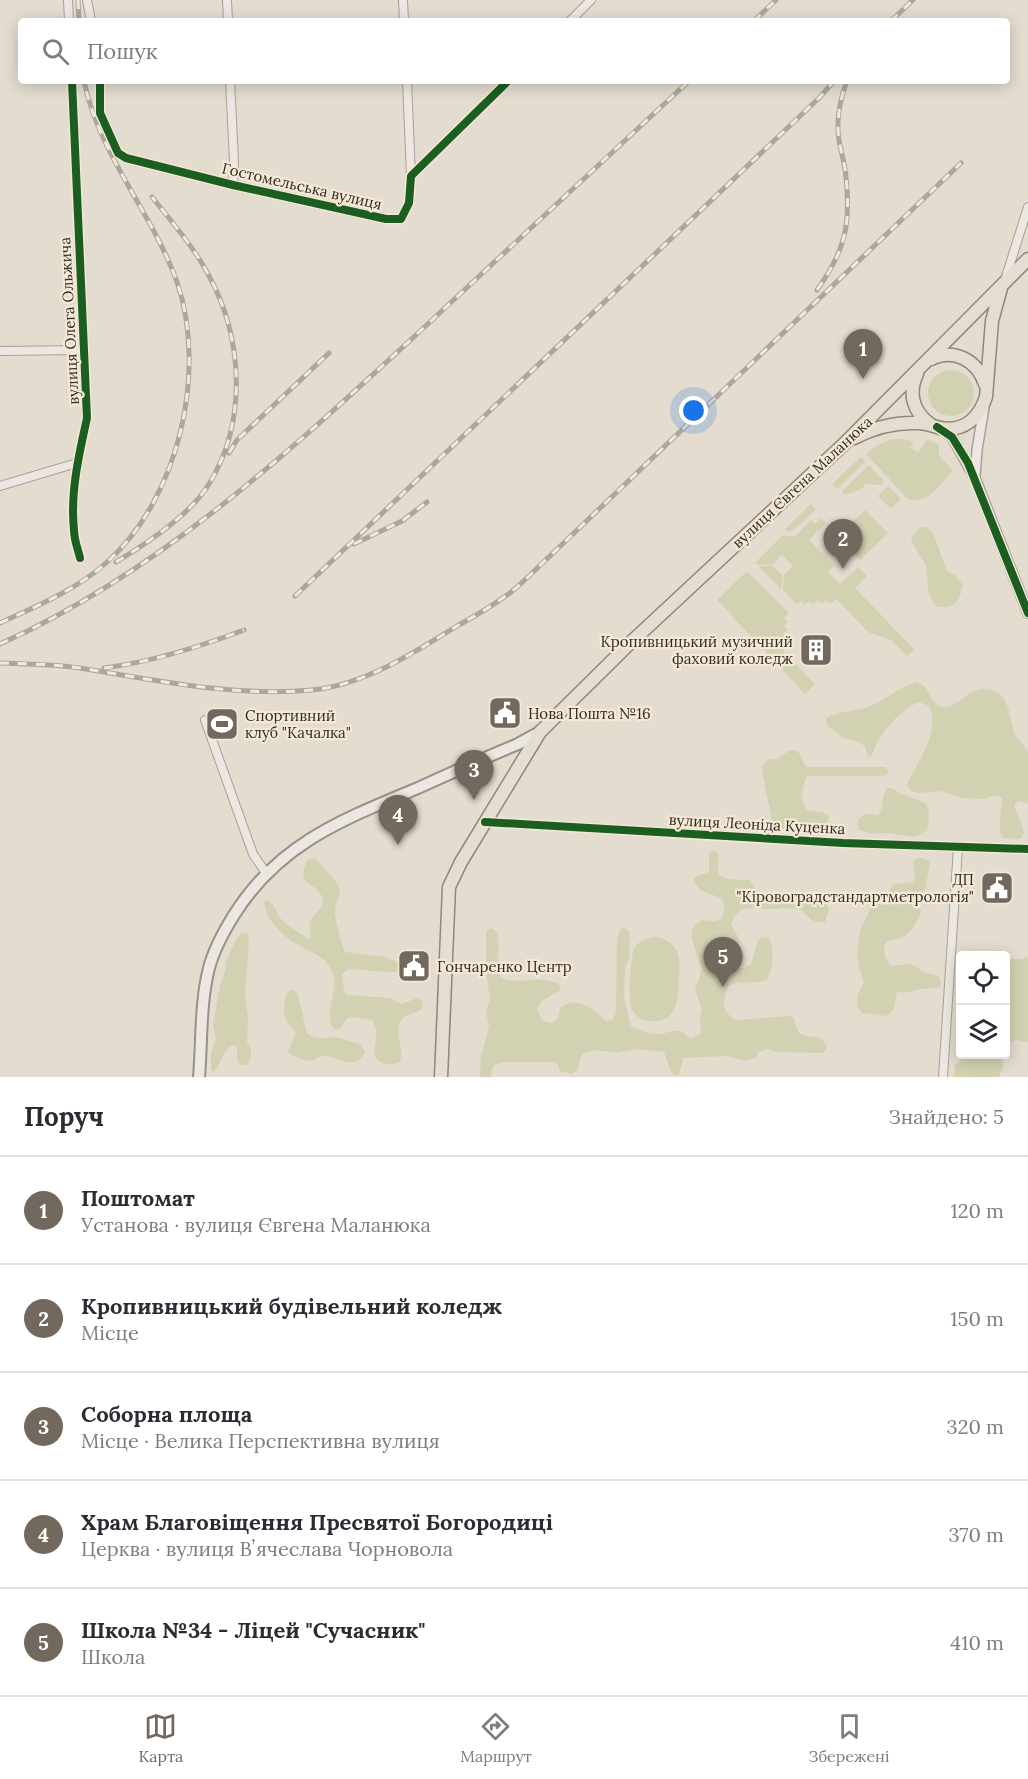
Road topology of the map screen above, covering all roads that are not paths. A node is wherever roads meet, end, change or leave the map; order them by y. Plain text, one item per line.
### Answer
1 (68, 0) edge
2 (87, 0) edge
3 (227, 0) edge
4 (403, 0) edge
5 (591, 0) edge
6 (69, 18) edge
7 (90, 18) edge
8 (228, 18) edge
9 (404, 18) edge
10 (573, 18) edge
11 (72, 84) edge
12 (100, 84) edge
13 (230, 84) edge
14 (407, 84) edge
15 (505, 84) edge
16 (411, 176) junction
17 (233, 185) junction
18 (1028, 207) edge
19 (1028, 259) edge
20 (1004, 282) junction
21 (83, 350) junction
22 (0, 351) edge
23 (923, 364) junction
24 (986, 397) junction
25 (937, 427) junction
26 (844, 444) junction
27 (77, 463) junction
28 (975, 478) junction
29 (0, 486) edge
30 (80, 558) dead end
31 (1028, 613) edge
32 (205, 720) dead end
33 (540, 732) junction
34 (485, 822) junction
35 (958, 847) junction
36 (1028, 849) edge
37 (266, 873) junction
38 (199, 1077) edge
39 (441, 1077) edge
40 (943, 1077) edge

1 - 6 street
2 - 7 street
3 - 8 street
4 - 9 street
5 - 10 street
11 - 21 street, вулиця Олега Ольжича
12 - 17 street, Гостомельська вулиця
13 - 17 street
14 - 16 street
15 - 16 street
16 - 17 street, Гостомельська вулиця
18 - 20 street, вулиця Євгена Маланюка
19 - 20 main road
20 - 23 main road, вулиця Євгена Маланюка
20 - 24 main road
21 - 22 street, вулиця Олега Ольжича
21 - 27 street, вулиця Олега Ольжича
23 - 24 main road
23 - 25 main road
23 - 26 main road, вулиця Євгена Маланюка
24 - 25 main road
24 - 28 street
25 - 26 main road
25 - 28 street
26 - 33 main road, вулиця Євгена Маланюка
27 - 29 street
27 - 30 street, вулиця Олега Ольжича
28 - 31 street
32 - 37 street
33 - 34 main road, вулиця Євгена Маланюка
33 - 37 main road
34 - 35 street, вулиця Леоніда Куценка
34 - 39 main road, вулиця Євгена Маланюка
35 - 36 street, вулиця Леоніда Куценка
35 - 40 street
37 - 38 main road

